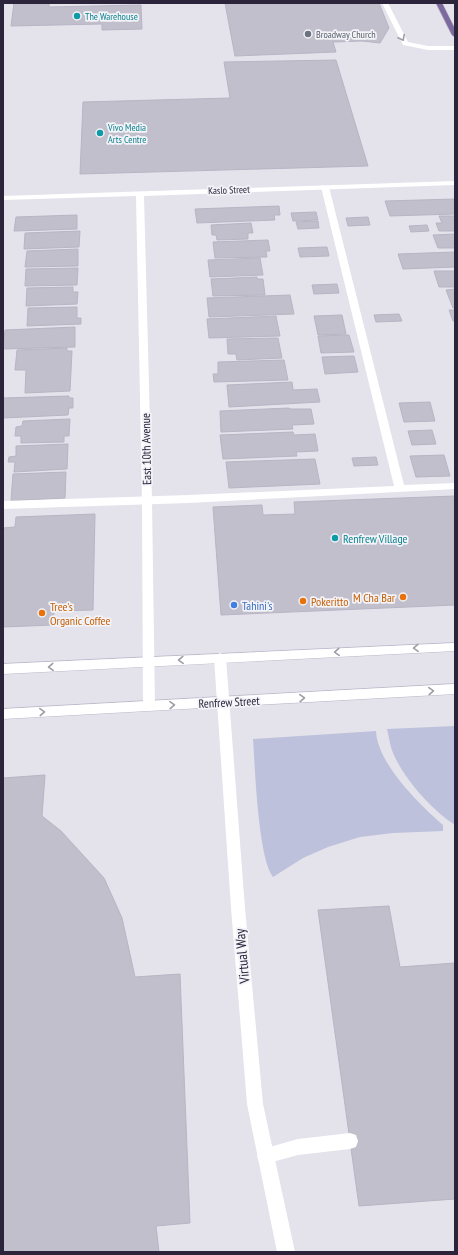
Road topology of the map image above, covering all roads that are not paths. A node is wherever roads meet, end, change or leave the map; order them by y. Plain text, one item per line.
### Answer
1 (385, 3) edge
2 (439, 3) edge
3 (455, 35) edge
4 (455, 48) edge
5 (455, 183) edge
6 (325, 187) junction
7 (140, 193) junction
8 (3, 198) edge
9 (455, 486) edge
10 (400, 489) junction
11 (147, 500) junction
12 (3, 505) edge
13 (455, 647) edge
14 (220, 658) junction
15 (148, 662) junction
16 (3, 670) edge
17 (455, 689) edge
18 (222, 702) junction
19 (149, 706) junction
20 (3, 714) edge
21 (350, 1141) dead end
22 (265, 1156) junction
23 (286, 1252) edge

1 -> 4 street
2 - 3 main road
5 - 6 street, Kaslo Street
6 - 7 street, Kaslo Street
6 - 10 street
7 - 8 street, Kaslo Street
7 - 11 street, East 10th Avenue
9 - 10 street
10 - 11 street
11 - 12 street
11 - 15 street, East 10th Avenue
13 -> 14 street
14 -> 15 street
14 - 18 street, Virtual Way
15 -> 16 street
15 - 19 street, East 10th Avenue
18 -> 17 street, Renfrew Street
19 -> 18 street, Renfrew Street
18 - 22 street, Virtual Way
20 -> 19 street, Renfrew Street
21 - 22 street
22 - 23 street, Virtual Way

